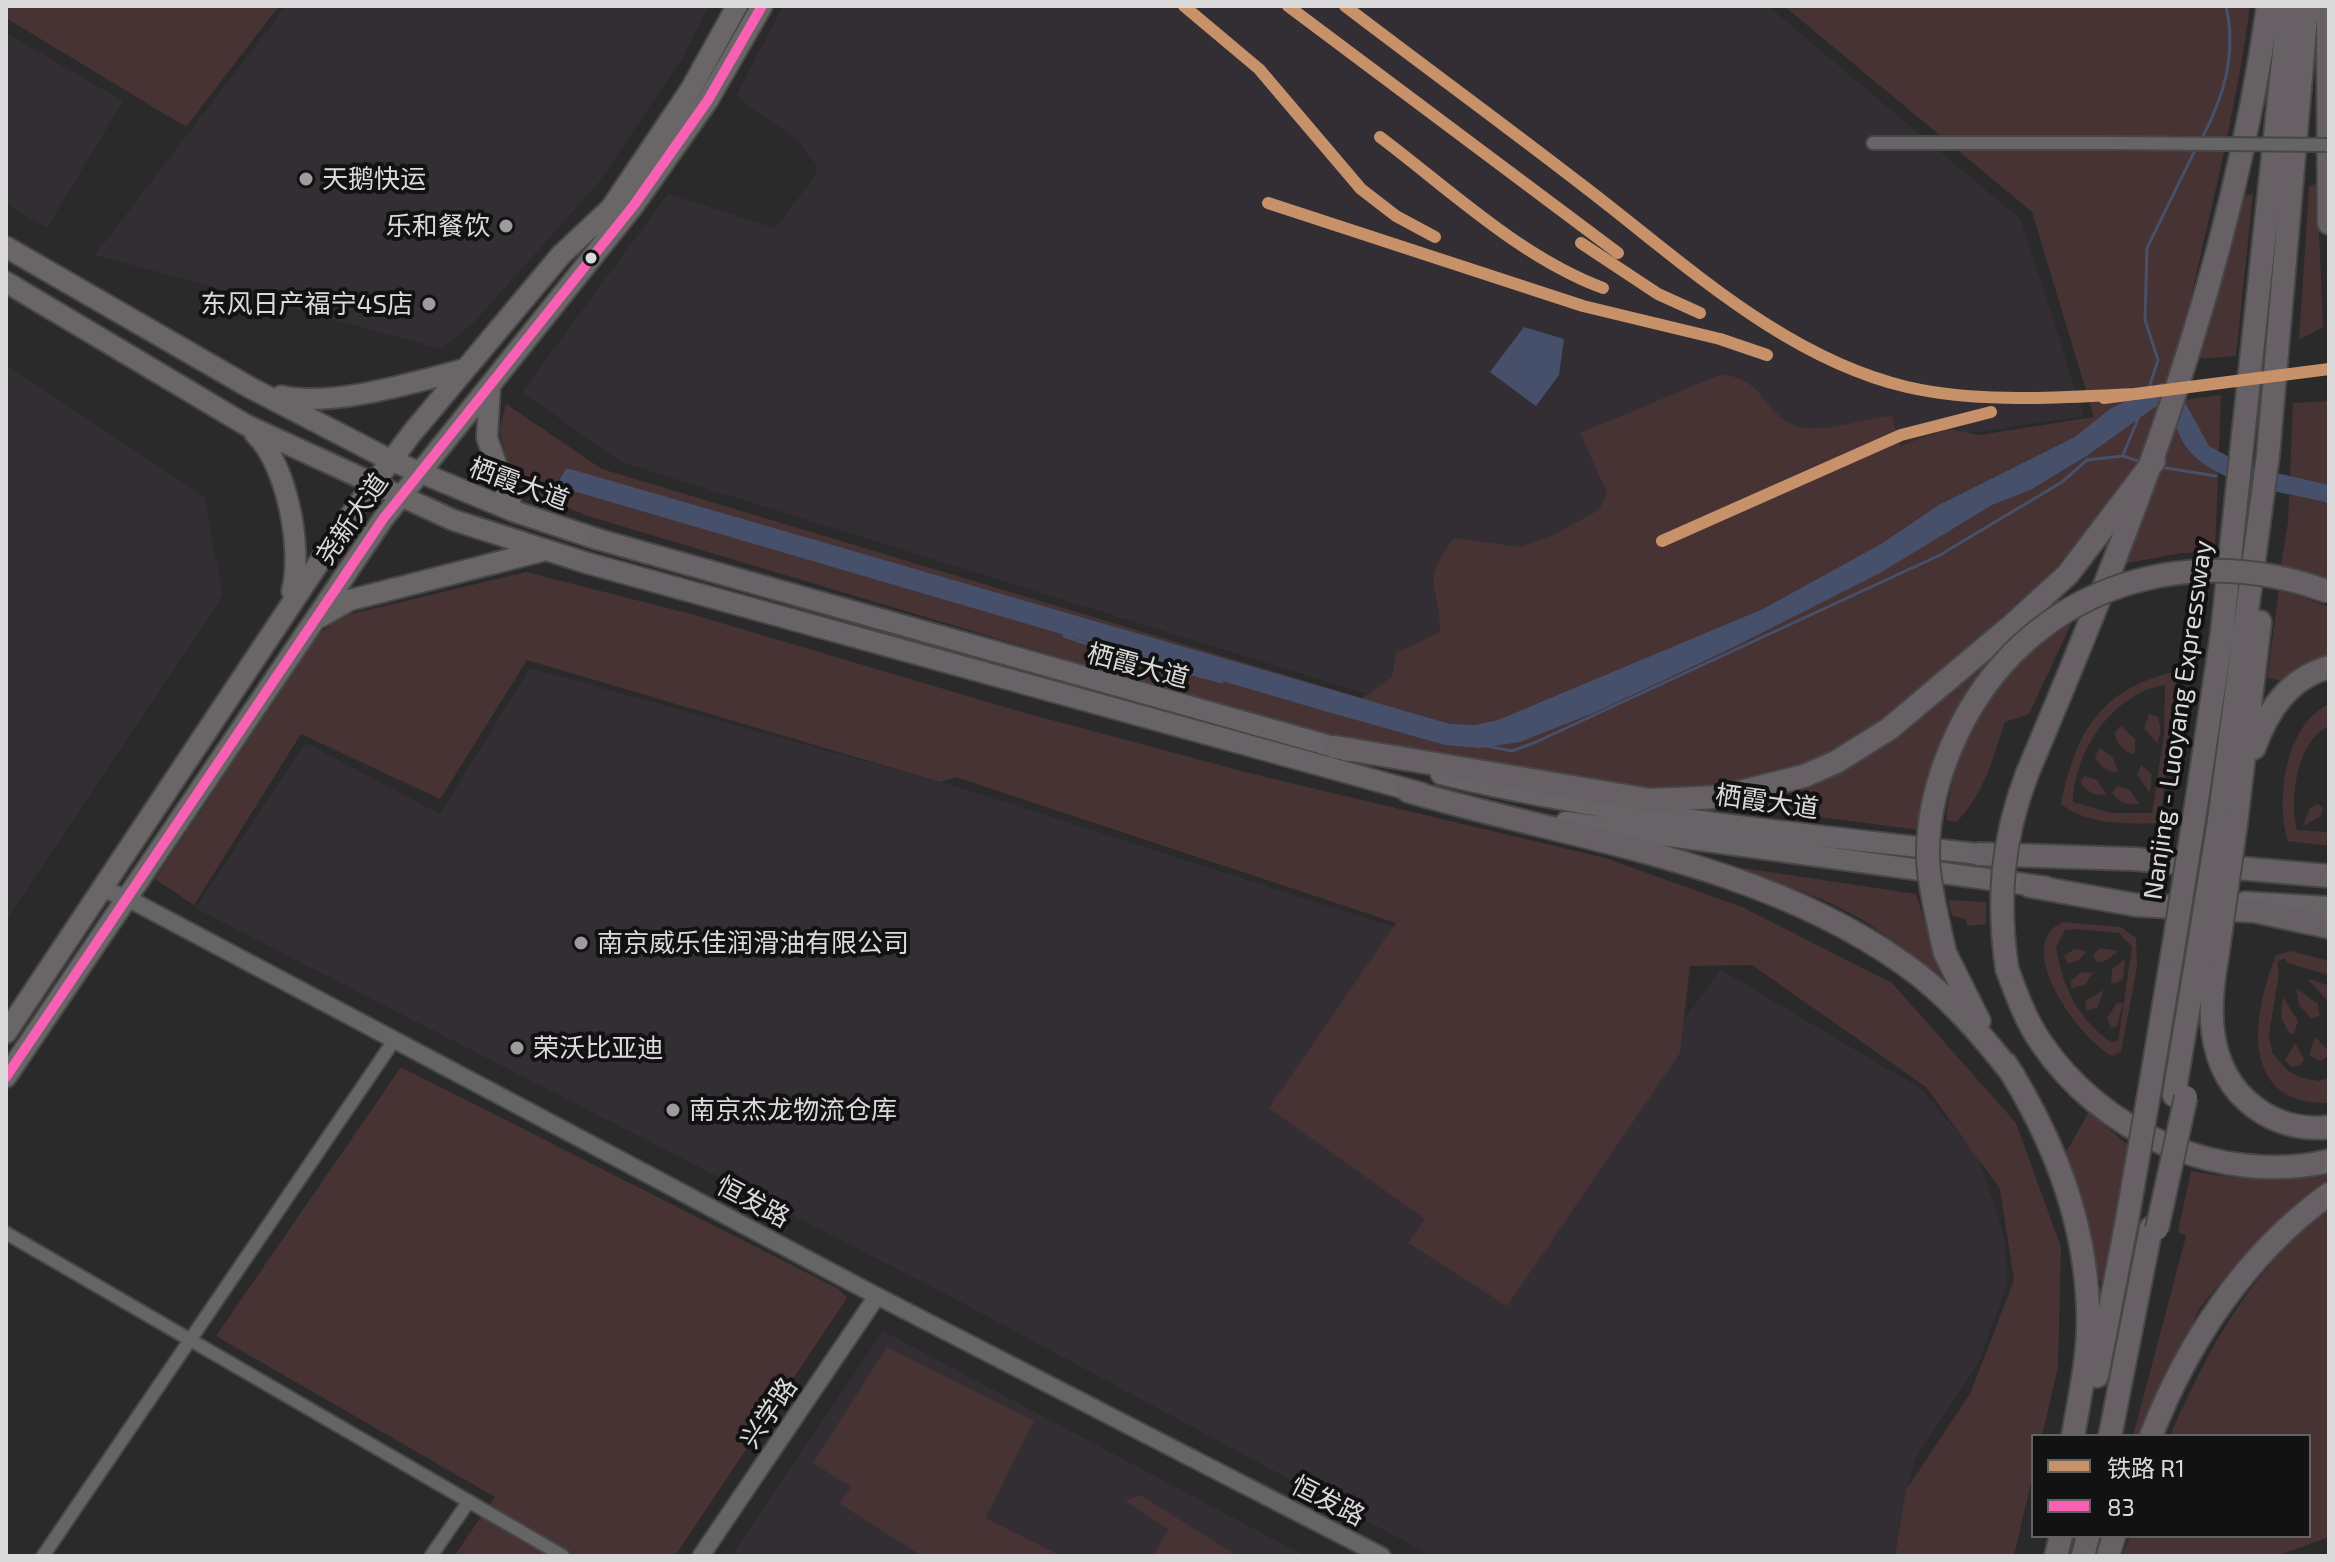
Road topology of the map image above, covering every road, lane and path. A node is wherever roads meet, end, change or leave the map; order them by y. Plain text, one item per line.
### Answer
1 (737, 6) edge
2 (762, 6) edge
3 (2268, 6) edge
4 (2289, 6) edge
5 (2307, 6) edge
6 (2328, 6) edge
7 (1873, 143) dead end
8 (2329, 145) edge
9 (2329, 223) edge
10 (6, 247) edge
11 (6, 282) edge
12 (465, 369) junction
13 (490, 386) junction
14 (249, 387) junction
15 (246, 425) junction
16 (390, 460) junction
17 (2154, 461) junction
18 (417, 473) junction
19 (372, 485) junction
20 (398, 498) junction
21 (513, 511) junction
22 (597, 539) joint
23 (543, 551) junction
24 (587, 563) joint
25 (2329, 592) edge
26 (289, 604) junction
27 (313, 621) junction
28 (2329, 667) edge
29 (1335, 747) junction
30 (1408, 791) junction
31 (2228, 822) junction
32 (1979, 854) junction
33 (2329, 876) edge
34 (2329, 884) edge
35 (2030, 886) junction
36 (102, 889) junction
37 (127, 898) junction
38 (2329, 907) edge
39 (2329, 927) edge
40 (2210, 962) junction
41 (6, 1033) edge
42 (395, 1039) junction
43 (2014, 1076) junction
44 (6, 1077) edge
45 (2329, 1127) edge
46 (2329, 1161) edge
47 (2329, 1194) edge
48 (6, 1233) edge
49 (877, 1296) junction
50 (189, 1341) junction
51 (2073, 1434) edge
52 (2085, 1434) edge
53 (2110, 1434) edge
54 (2152, 1434) edge
55 (469, 1501) junction
56 (43, 1556) edge
57 (431, 1556) edge
58 (563, 1556) edge
59 (701, 1556) edge
60 (1382, 1556) edge

1 - 12 main road, 尧新大道
2 - 13 main road, 尧新大道
3 - 17 highway
4 - 52 highway, Nanjing - Luoyang Expressway, bridge
5 - 31 highway, Nanjing - Luoyang Expressway
6 - 9 highway
7 - 8 street, bridge
10 - 14 main road, 栖霞大道
11 - 15 main road, 栖霞大道
12 - 14 main road
12 - 16 main road, 尧新大道
13 - 18 main road, 尧新大道
13 - 21 main road
14 - 16 main road, 栖霞大道
15 - 19 main road, 栖霞大道
15 - 26 main road
16 - 18 main road, 栖霞大道
16 - 19 main road, 尧新大道
17 - 29 highway
17 - 46 highway, bridge
18 - 20 main road, 尧新大道
18 - 21 main road, 栖霞大道
19 - 20 main road, 栖霞大道
19 - 26 main road, 尧新大道
20 - 23 main road, 栖霞大道
20 - 27 main road, 尧新大道
21 - 22 main road, 栖霞大道
22 - 29 highway, 栖霞大道
23 - 24 main road, 栖霞大道
23 - 27 main road
24 - 30 highway, 栖霞大道
25 - 43 highway, bridge
26 - 36 main road, 尧新大道
27 - 37 main road, 尧新大道
28 - 31 highway
29 - 32 highway, 栖霞大道
30 - 35 highway, 栖霞大道
30 - 43 highway
31 - 40 highway, Nanjing - Luoyang Expressway, bridge
32 - 33 highway
32 - 34 highway, 栖霞大道
35 - 38 highway, 栖霞大道
35 - 39 highway
36 - 37 street, 恒发路
36 - 41 main road, 尧新大道
37 - 42 street, 恒发路
37 - 44 main road, 尧新大道
40 - 45 highway
40 - 53 highway, Nanjing - Luoyang Expressway
42 - 49 street, 恒发路
42 - 50 street
43 - 51 highway
47 - 54 highway
48 - 50 street
49 - 59 street, 兴学路
49 - 60 street, 恒发路
50 - 55 street
50 - 56 street
55 - 57 street
55 - 58 street

